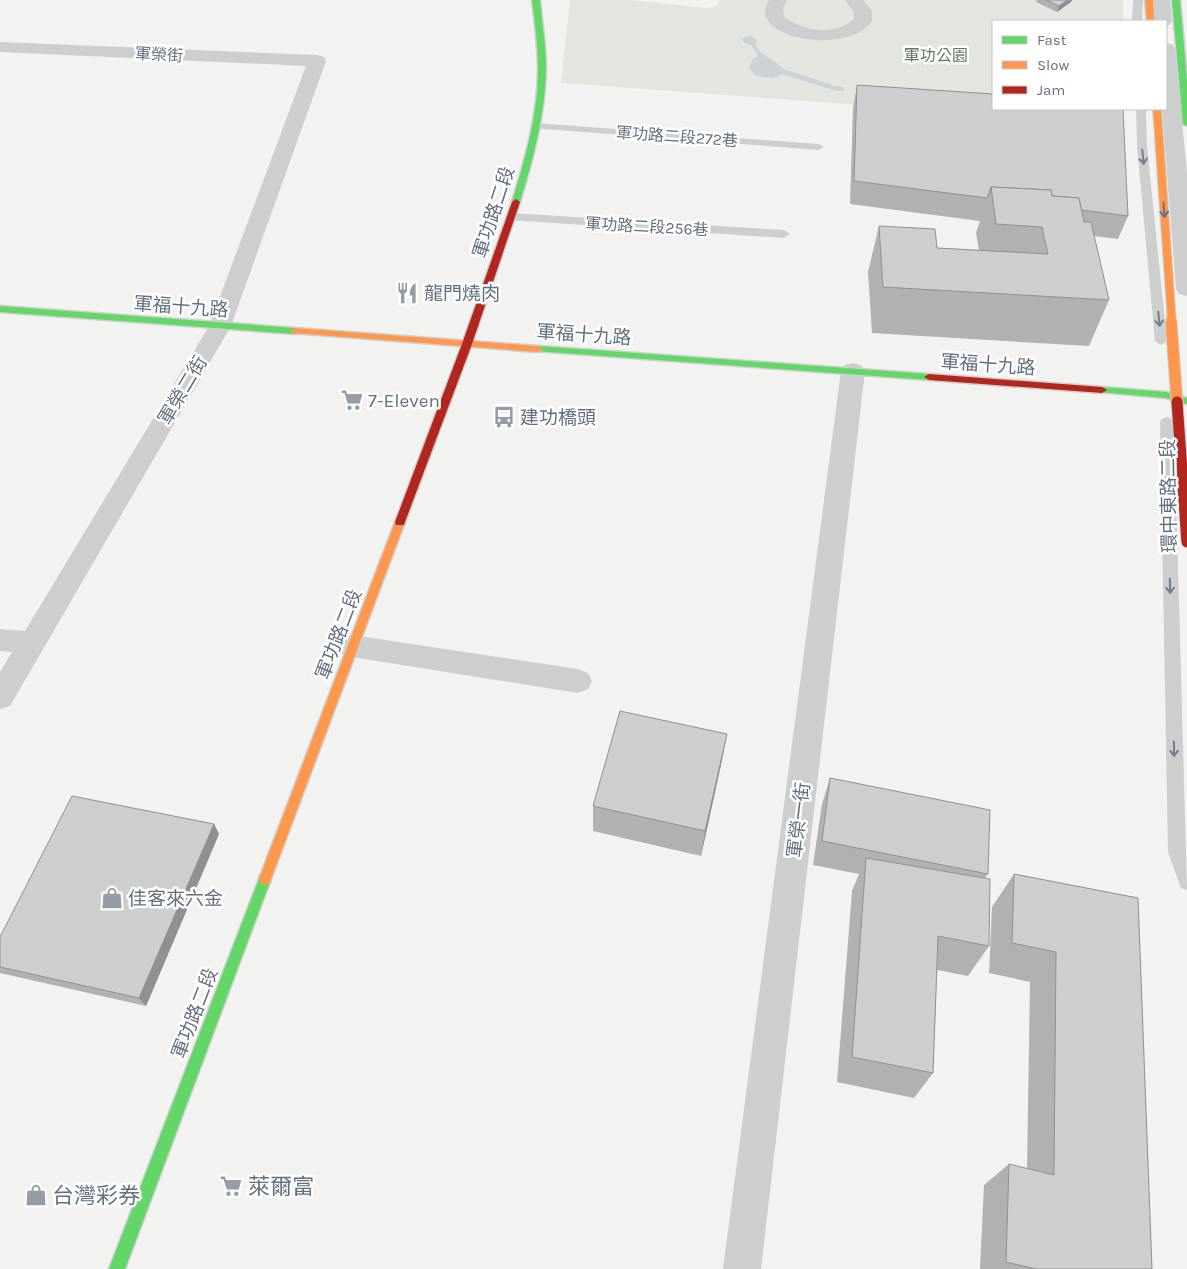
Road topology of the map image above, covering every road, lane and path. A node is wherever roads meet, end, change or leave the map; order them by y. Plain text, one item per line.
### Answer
1 (536, 0) edge
2 (778, 0) edge
3 (854, 0) edge
4 (1138, 0) edge
5 (1149, 0) edge
6 (1161, 0) edge
7 (1176, 0) edge
8 (1137, 20) edge
9 (1150, 20) edge
10 (1163, 20) edge
11 (0, 47) edge
12 (1167, 59) edge
13 (317, 61) joint
14 (1141, 110) edge
15 (1157, 110) edge
16 (1187, 124) edge
17 (535, 126) junction
18 (819, 147) dead end
19 (511, 217) junction
20 (784, 234) dead end
21 (1187, 289) edge
22 (0, 309) edge
23 (220, 326) junction
24 (467, 344) junction
25 (854, 371) junction
26 (1166, 395) junction
27 (1187, 401) edge
28 (1187, 542) edge
29 (0, 640) edge
30 (31, 642) junction
31 (352, 646) junction
32 (578, 681) dead end
33 (0, 697) edge
34 (1187, 882) edge
35 (116, 1269) edge
36 (742, 1269) edge

1 - 17 main road, 軍功路二段
2 - 3 street
4 - 8 lane
5 - 9 main road
6 - 10 street
7 - 16 main road
11 - 13 street, 軍榮街
12 - 21 street
13 - 23 street, 軍榮二街
14 -> 26 lane, 環中東路二段
15 -> 28 main road, bridge
17 - 18 lane, 軍功路二段272巷
17 - 19 main road, 軍功路二段
19 - 20 lane, 軍功路二段256巷
19 - 24 main road, 軍功路二段
22 - 23 main road, 軍福十九路
23 - 24 main road, 軍福十九路
23 - 30 street, 軍榮二街
24 - 25 main road, 軍福十九路
24 - 31 main road, 軍功路二段
25 - 26 main road, 軍福十九路
25 - 36 street, 軍榮一街
26 - 27 main road, 軍福十九路
26 -> 34 lane, 環中東路二段
29 - 30 street
30 - 33 street, 軍榮二街
31 - 32 street
31 - 35 main road, 軍功路二段

